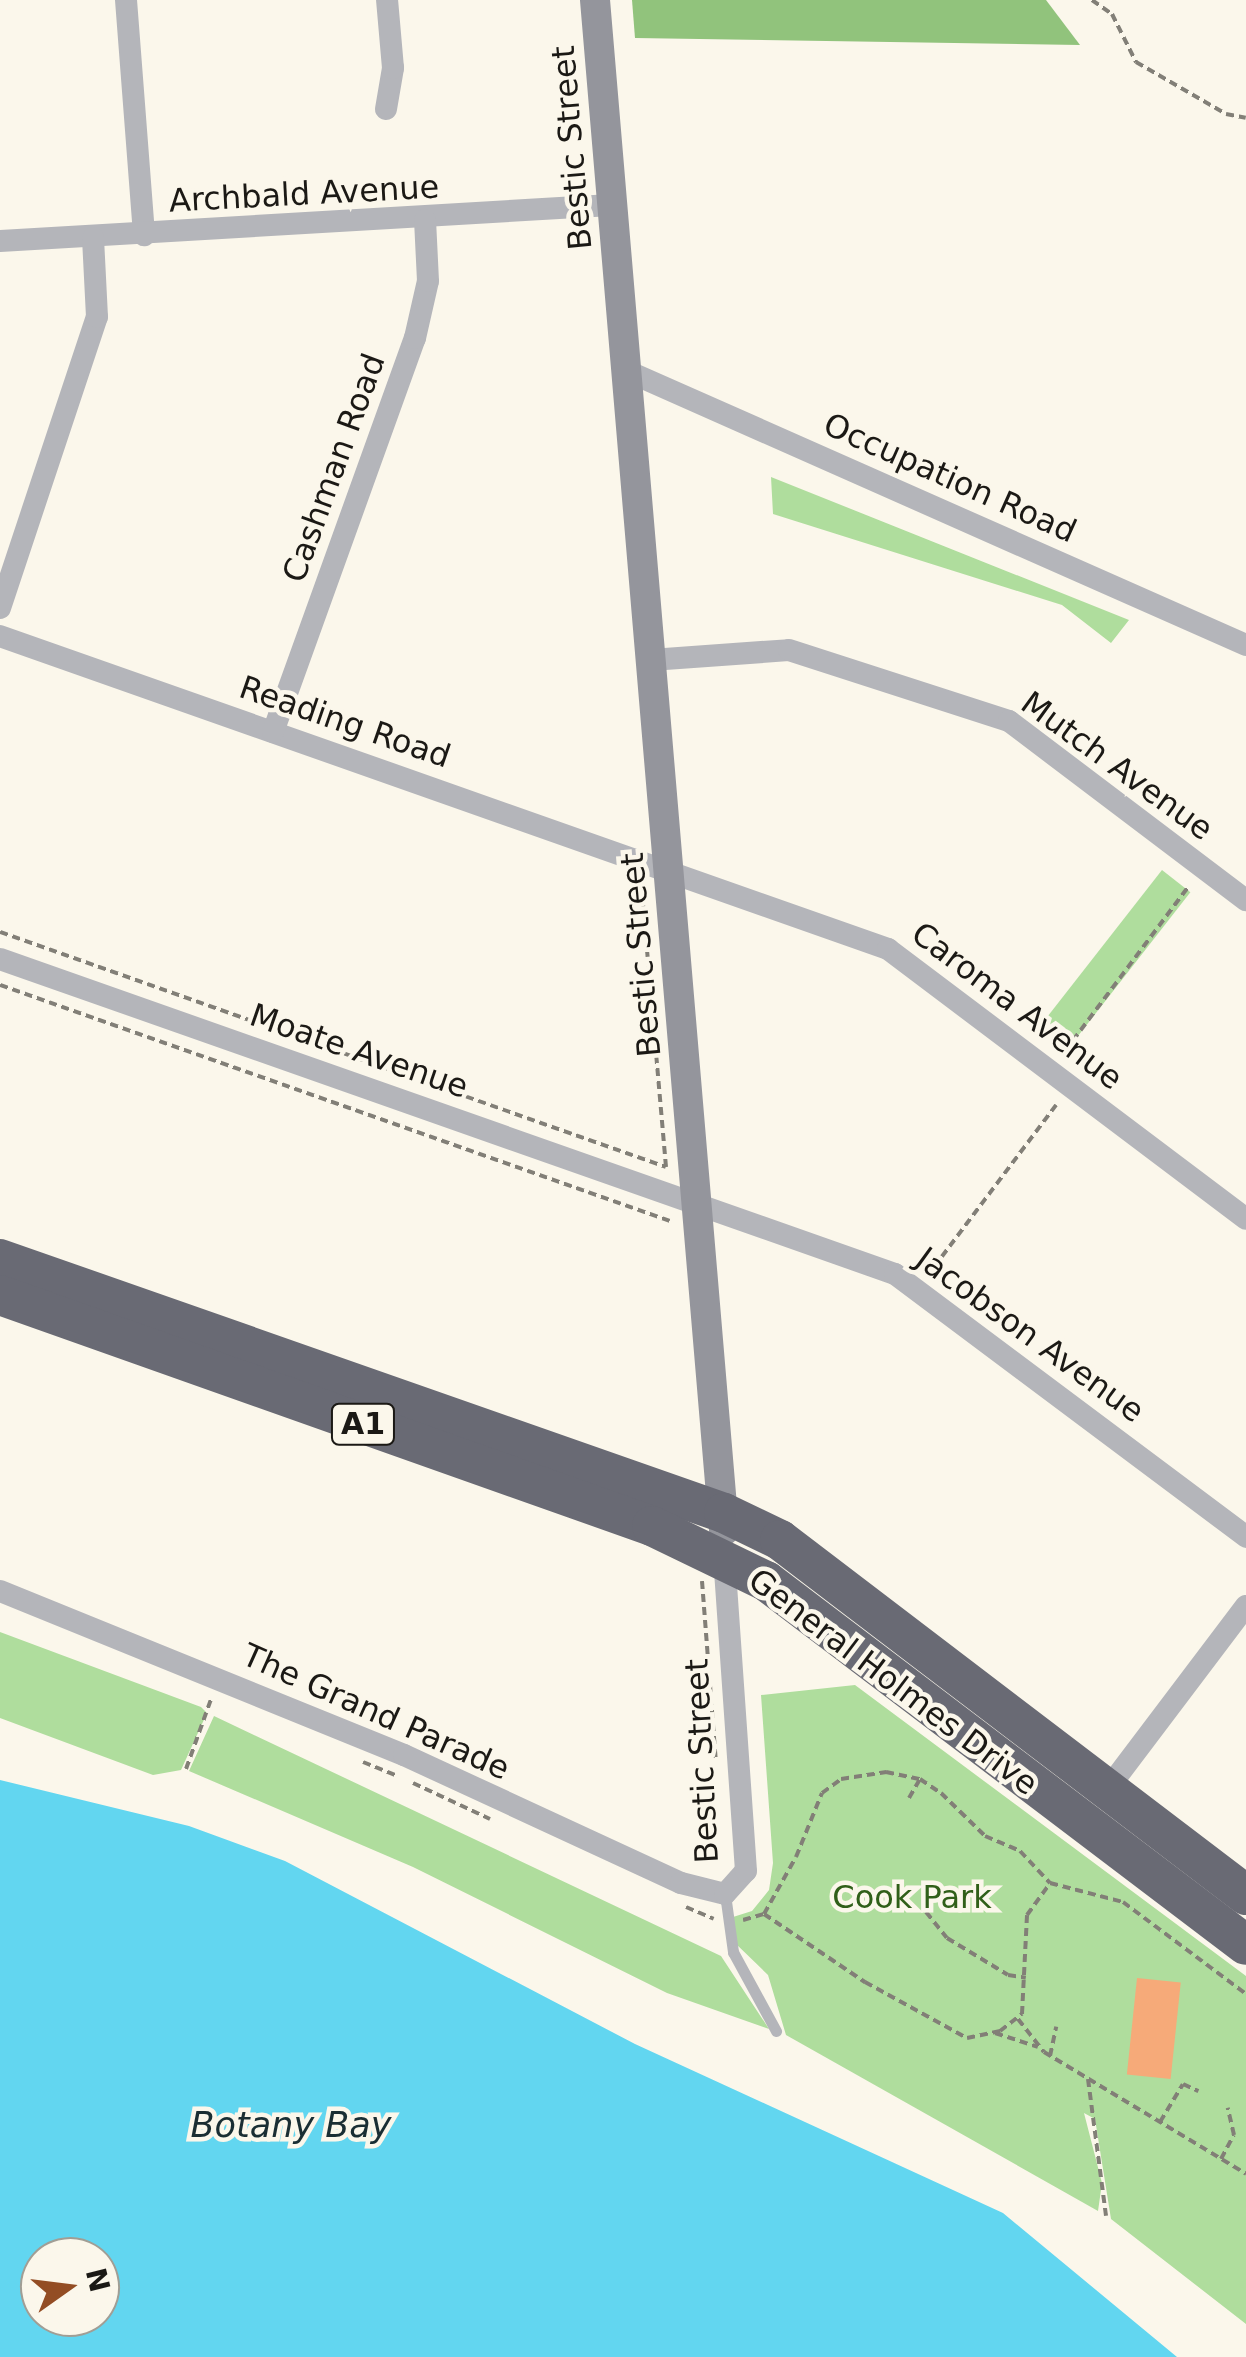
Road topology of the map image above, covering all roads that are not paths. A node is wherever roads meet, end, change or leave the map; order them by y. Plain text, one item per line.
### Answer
1 (126, 0) edge
2 (387, 0) edge
3 (595, 0) edge
4 (386, 109) dead end
5 (611, 206) junction
6 (425, 220) junction
7 (144, 235) junction
8 (93, 238) junction
9 (0, 241) edge
10 (627, 371) junction
11 (0, 608) edge
12 (0, 636) edge
13 (1246, 645) edge
14 (650, 660) junction
15 (273, 732) junction
16 (655, 875) junction
17 (1246, 900) edge
18 (0, 960) edge
19 (697, 1204) junction
20 (1246, 1219) edge
21 (0, 1259) edge
22 (0, 1295) edge
23 (724, 1513) junction
24 (1246, 1537) edge
25 (713, 1565) junction
26 (0, 1591) edge
27 (1246, 1606) edge
28 (1106, 1791) junction
29 (725, 1894) junction
30 (1246, 1895) edge
31 (1246, 1945) edge
32 (776, 2031) dead end

1 - 7 street
2 - 4 street
3 - 5 main road, Bestic Street
5 - 6 street, Archbald Avenue
5 - 10 main road, Bestic Street
6 - 7 street, Archbald Avenue
6 - 15 street, Cashman Road
7 - 8 street, Archbald Avenue
8 - 9 street, Archbald Avenue
8 - 11 street
10 - 13 street, Occupation Road
10 - 14 main road, Bestic Street
12 - 15 street, Reading Road
14 - 16 main road, Bestic Street
14 - 17 street, Mutch Avenue
15 - 16 street, Reading Road
16 - 19 main road, Bestic Street
16 - 20 street, Caroma Avenue
18 - 19 street, Moate Avenue
19 - 23 main road, Bestic Street
19 - 24 street, Jacobson Avenue
21 - 23 highway, General Holmes Drive / A1
22 - 25 highway, General Holmes Drive / A1
23 - 25 main road, Bestic Street
23 - 28 highway, General Holmes Drive / A1
25 - 29 street, Bestic Street
25 - 31 highway, General Holmes Drive / A1
26 - 29 street, The Grand Parade
27 - 28 street
28 - 30 highway, General Holmes Drive / A1
29 - 32 lane

